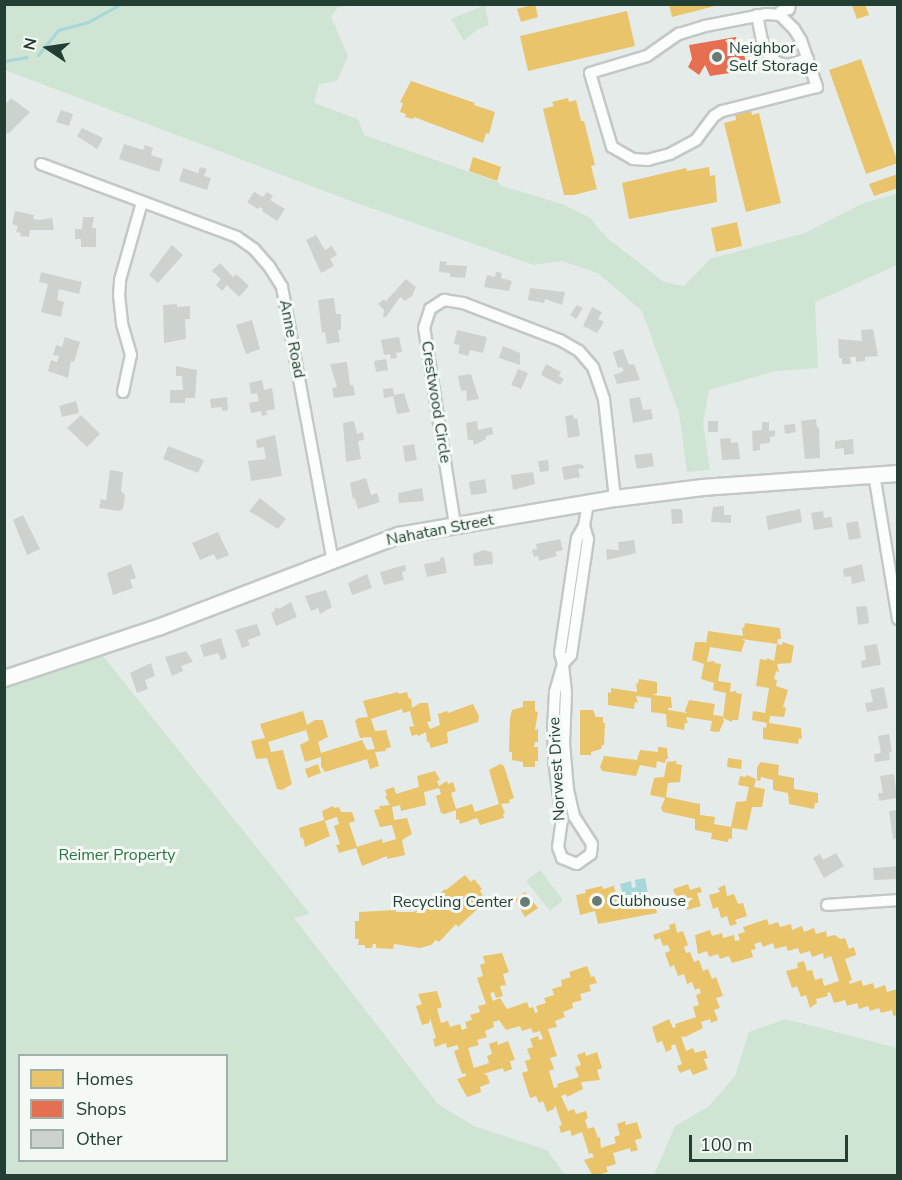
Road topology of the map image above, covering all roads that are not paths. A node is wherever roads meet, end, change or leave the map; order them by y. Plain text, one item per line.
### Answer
1 (782, 9) edge
2 (757, 15) junction
3 (808, 59) junction
4 (41, 164) dead end
5 (142, 202) junction
6 (123, 392) dead end
7 (897, 472) edge
8 (874, 474) junction
9 (615, 498) junction
10 (588, 503) junction
11 (456, 525) junction
12 (332, 558) junction
13 (897, 620) edge
14 (563, 664) junction
15 (4, 678) edge
16 (897, 900) edge
17 (827, 905) dead end

1 - 2 street
1 - 3 street
2 - 3 street
2 - 3 street
4 - 5 street, Anne Road
5 - 6 street
5 - 12 street, Anne Road
7 - 8 main road, Nahatan Street
8 - 9 main road, Nahatan Street
8 - 13 street
9 - 10 main road, Nahatan Street
9 - 11 street, Crestwood Circle
10 - 11 main road, Nahatan Street
10 - 14 street, Norwest Drive
11 - 12 main road, Nahatan Street
12 - 15 main road, Nahatan Street
14 - 14 street, Norwest Drive
16 - 17 street

